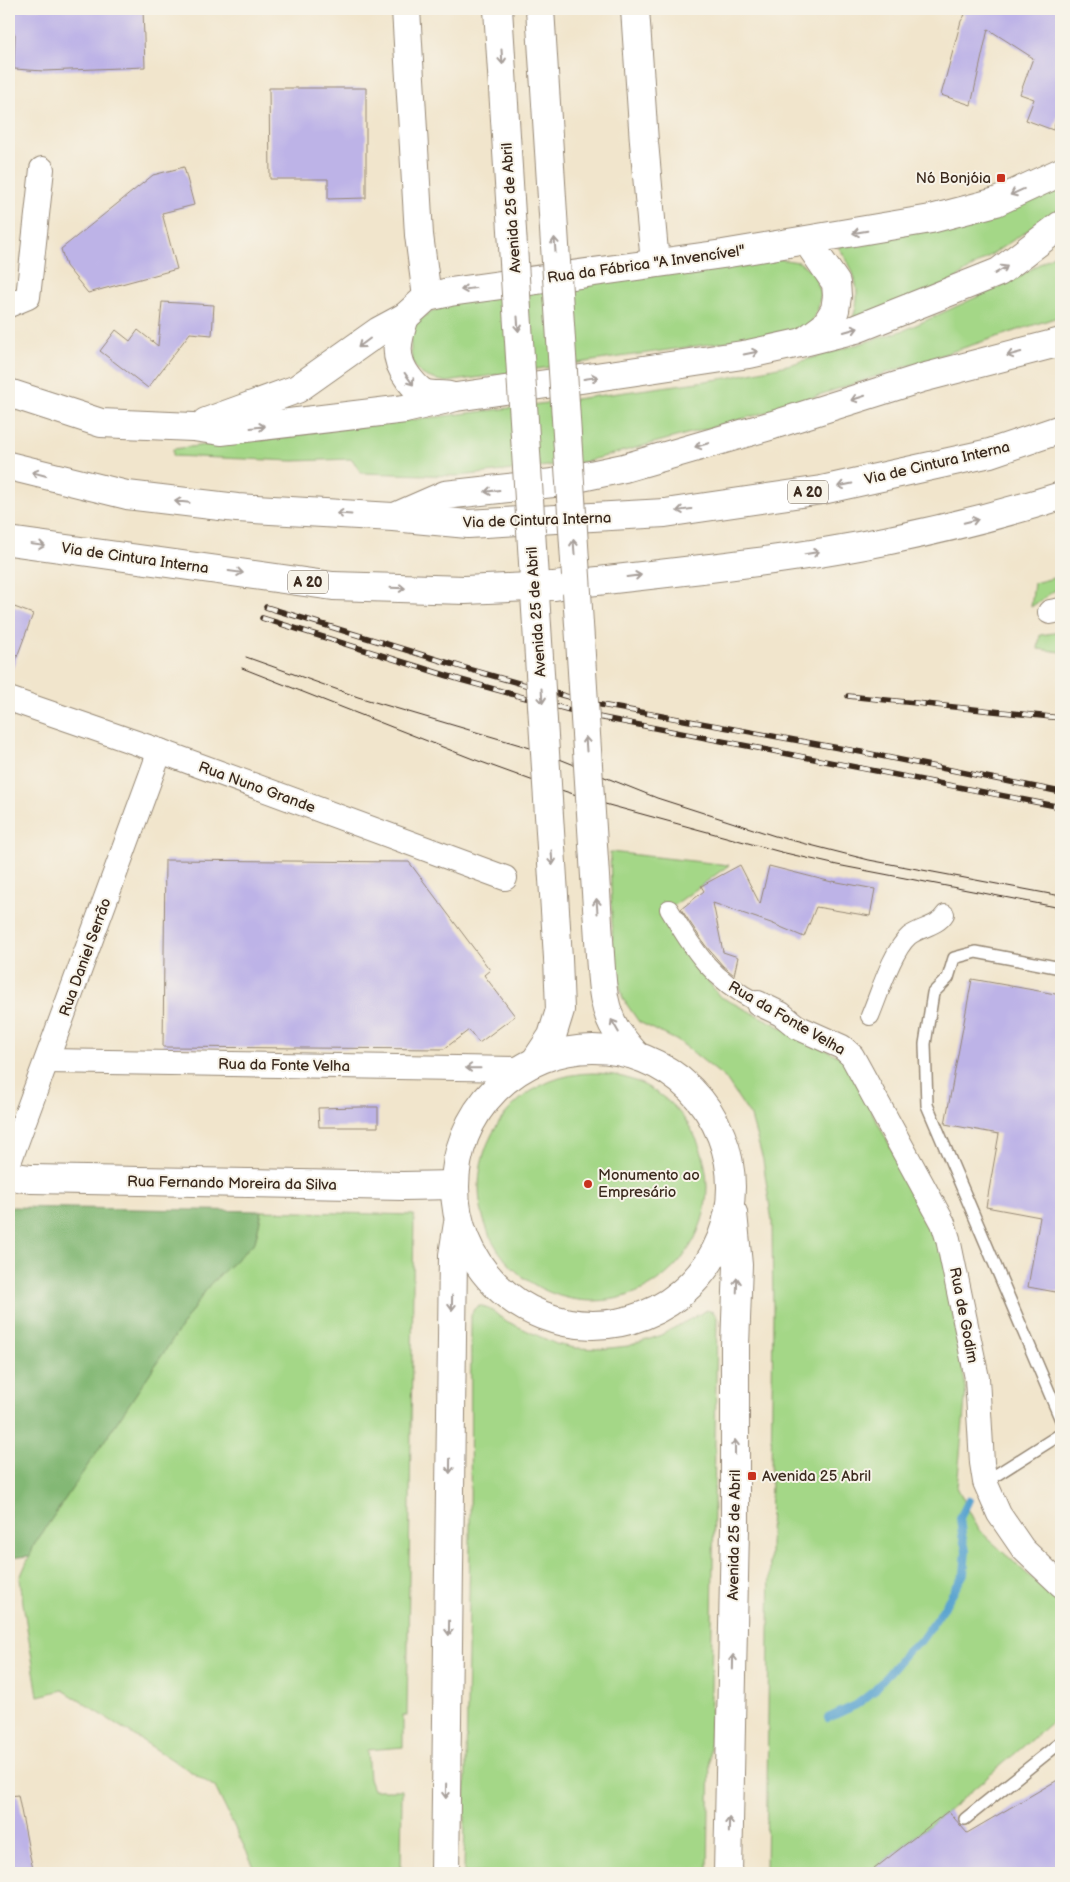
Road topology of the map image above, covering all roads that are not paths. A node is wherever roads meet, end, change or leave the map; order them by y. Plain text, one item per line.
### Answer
1 (406, 9) edge
2 (498, 9) edge
3 (540, 9) edge
4 (635, 9) edge
5 (42, 169) dead end
6 (1059, 170) edge
7 (1061, 225) edge
8 (807, 241) junction
9 (655, 263) junction
10 (427, 297) junction
11 (9, 304) edge
12 (405, 317) junction
13 (804, 342) junction
14 (1061, 342) edge
15 (9, 393) edge
16 (456, 397) junction
17 (193, 427) junction
18 (1061, 429) edge
19 (9, 466) edge
20 (1061, 496) edge
21 (393, 517) junction
22 (9, 541) edge
23 (9, 699) edge
24 (160, 751) junction
25 (505, 878) dead end
26 (669, 909) dead end
27 (945, 914) dead end
28 (1061, 968) edge
29 (758, 1003) joint
30 (870, 1016) dead end
31 (856, 1049) joint
32 (636, 1055) junction
33 (47, 1061) junction
34 (529, 1065) junction
35 (9, 1162) edge
36 (9, 1176) edge
37 (455, 1185) junction
38 (731, 1197) junction
39 (458, 1223) junction
40 (1061, 1420) edge
41 (1061, 1434) edge
42 (985, 1482) junction
43 (1061, 1585) edge
44 (1061, 1742) edge
45 (965, 1819) dead end
46 (445, 1873) edge
47 (728, 1873) edge

1 - 10 main road
2 -> 34 main road, Avenida 25 de Abril, bridge
32 -> 3 main road, bridge
4 - 9 main road
5 - 11 street
6 -> 8 main road, Rua da Fábrica "A Invencível"
13 -> 7 main road
8 - 9 main road, Rua da Fábrica "A Invencível"
8 - 13 main road
9 -> 10 main road, Rua da Fábrica "A Invencível"
10 - 12 main road
12 -> 16 main road
12 -> 17 main road
16 -> 13 main road
14 -> 21 main road
15 - 17 main road
17 -> 16 main road
18 -> 21 main road, Via de Cintura Interna / A 20
21 -> 19 main road, Via de Cintura Interna / A 20
22 -> 20 main road, Via de Cintura Interna / A 20, bridge
23 - 24 street, Rua Nuno Grande
24 - 25 street, Rua Nuno Grande
24 - 33 street, Rua Daniel Serrão
26 - 29 street, Rua da Fonte Velha
27 - 30 street
28 - 40 lane
29 - 31 street, Rua da Fonte Velha
31 - 42 street, Rua de Godim
32 - 34 main road
32 - 38 main road
34 -> 33 street, Rua da Fonte Velha
33 - 35 street, Rua Daniel Serrão
34 - 37 main road
36 - 37 main road, Rua Fernando Moreira da Silva
37 - 39 main road
38 - 39 main road
47 -> 38 main road, Avenida 25 de Abril
39 -> 46 main road
41 - 42 lane
42 - 43 street, Rua de Godim
44 - 45 lane

